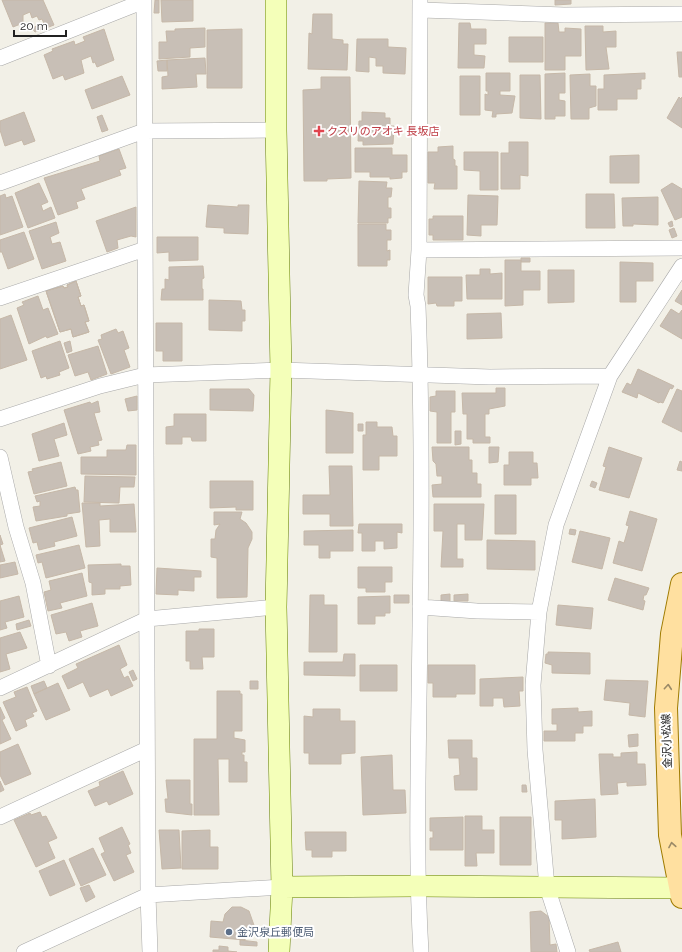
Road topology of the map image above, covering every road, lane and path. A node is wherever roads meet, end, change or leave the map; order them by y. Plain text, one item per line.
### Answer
1 (276, 0) edge
2 (144, 1) edge
3 (420, 5) edge
4 (682, 14) edge
5 (0, 58) edge
6 (276, 130) junction
7 (144, 131) junction
8 (0, 183) edge
9 (682, 248) edge
10 (145, 249) junction
11 (419, 250) junction
12 (682, 266) edge
13 (0, 298) edge
14 (281, 370) junction
15 (421, 374) junction
16 (145, 375) junction
17 (610, 376) junction
18 (0, 419) edge
19 (0, 457) edge
20 (682, 584) edge
21 (276, 606) junction
22 (420, 607) junction
23 (539, 612) junction
24 (147, 619) junction
25 (48, 666) junction
26 (0, 688) edge
27 (148, 749) junction
28 (0, 817) edge
29 (417, 886) junction
30 (282, 887) junction
31 (547, 887) junction
32 (681, 891) edge
33 (148, 895) junction
34 (24, 952) edge
35 (150, 952) edge
36 (279, 952) edge
37 (421, 952) edge
38 (568, 952) edge

1 - 6 street
2 - 5 street
2 - 7 street
3 - 4 street
3 - 11 street
6 - 7 street
6 - 14 street
7 - 8 street
7 - 10 street
9 - 11 street
10 - 13 street
10 - 16 street
11 - 15 street
12 - 17 street
14 - 15 street
14 - 16 street
14 - 21 street
15 - 17 street
15 - 22 street
16 - 18 street
16 - 24 street
17 - 23 street
19 - 25 street
32 -> 20 main road, 金沢小松線
21 - 24 street
21 - 30 street
22 - 23 street
22 - 29 street
23 - 31 street
24 - 25 street
24 - 27 street
25 - 26 street
27 - 28 street
27 - 33 street
29 - 30 street
29 - 31 street
29 - 37 street
30 - 33 street
30 - 36 street
31 - 32 street
31 - 38 street
33 - 34 street
33 - 35 street

